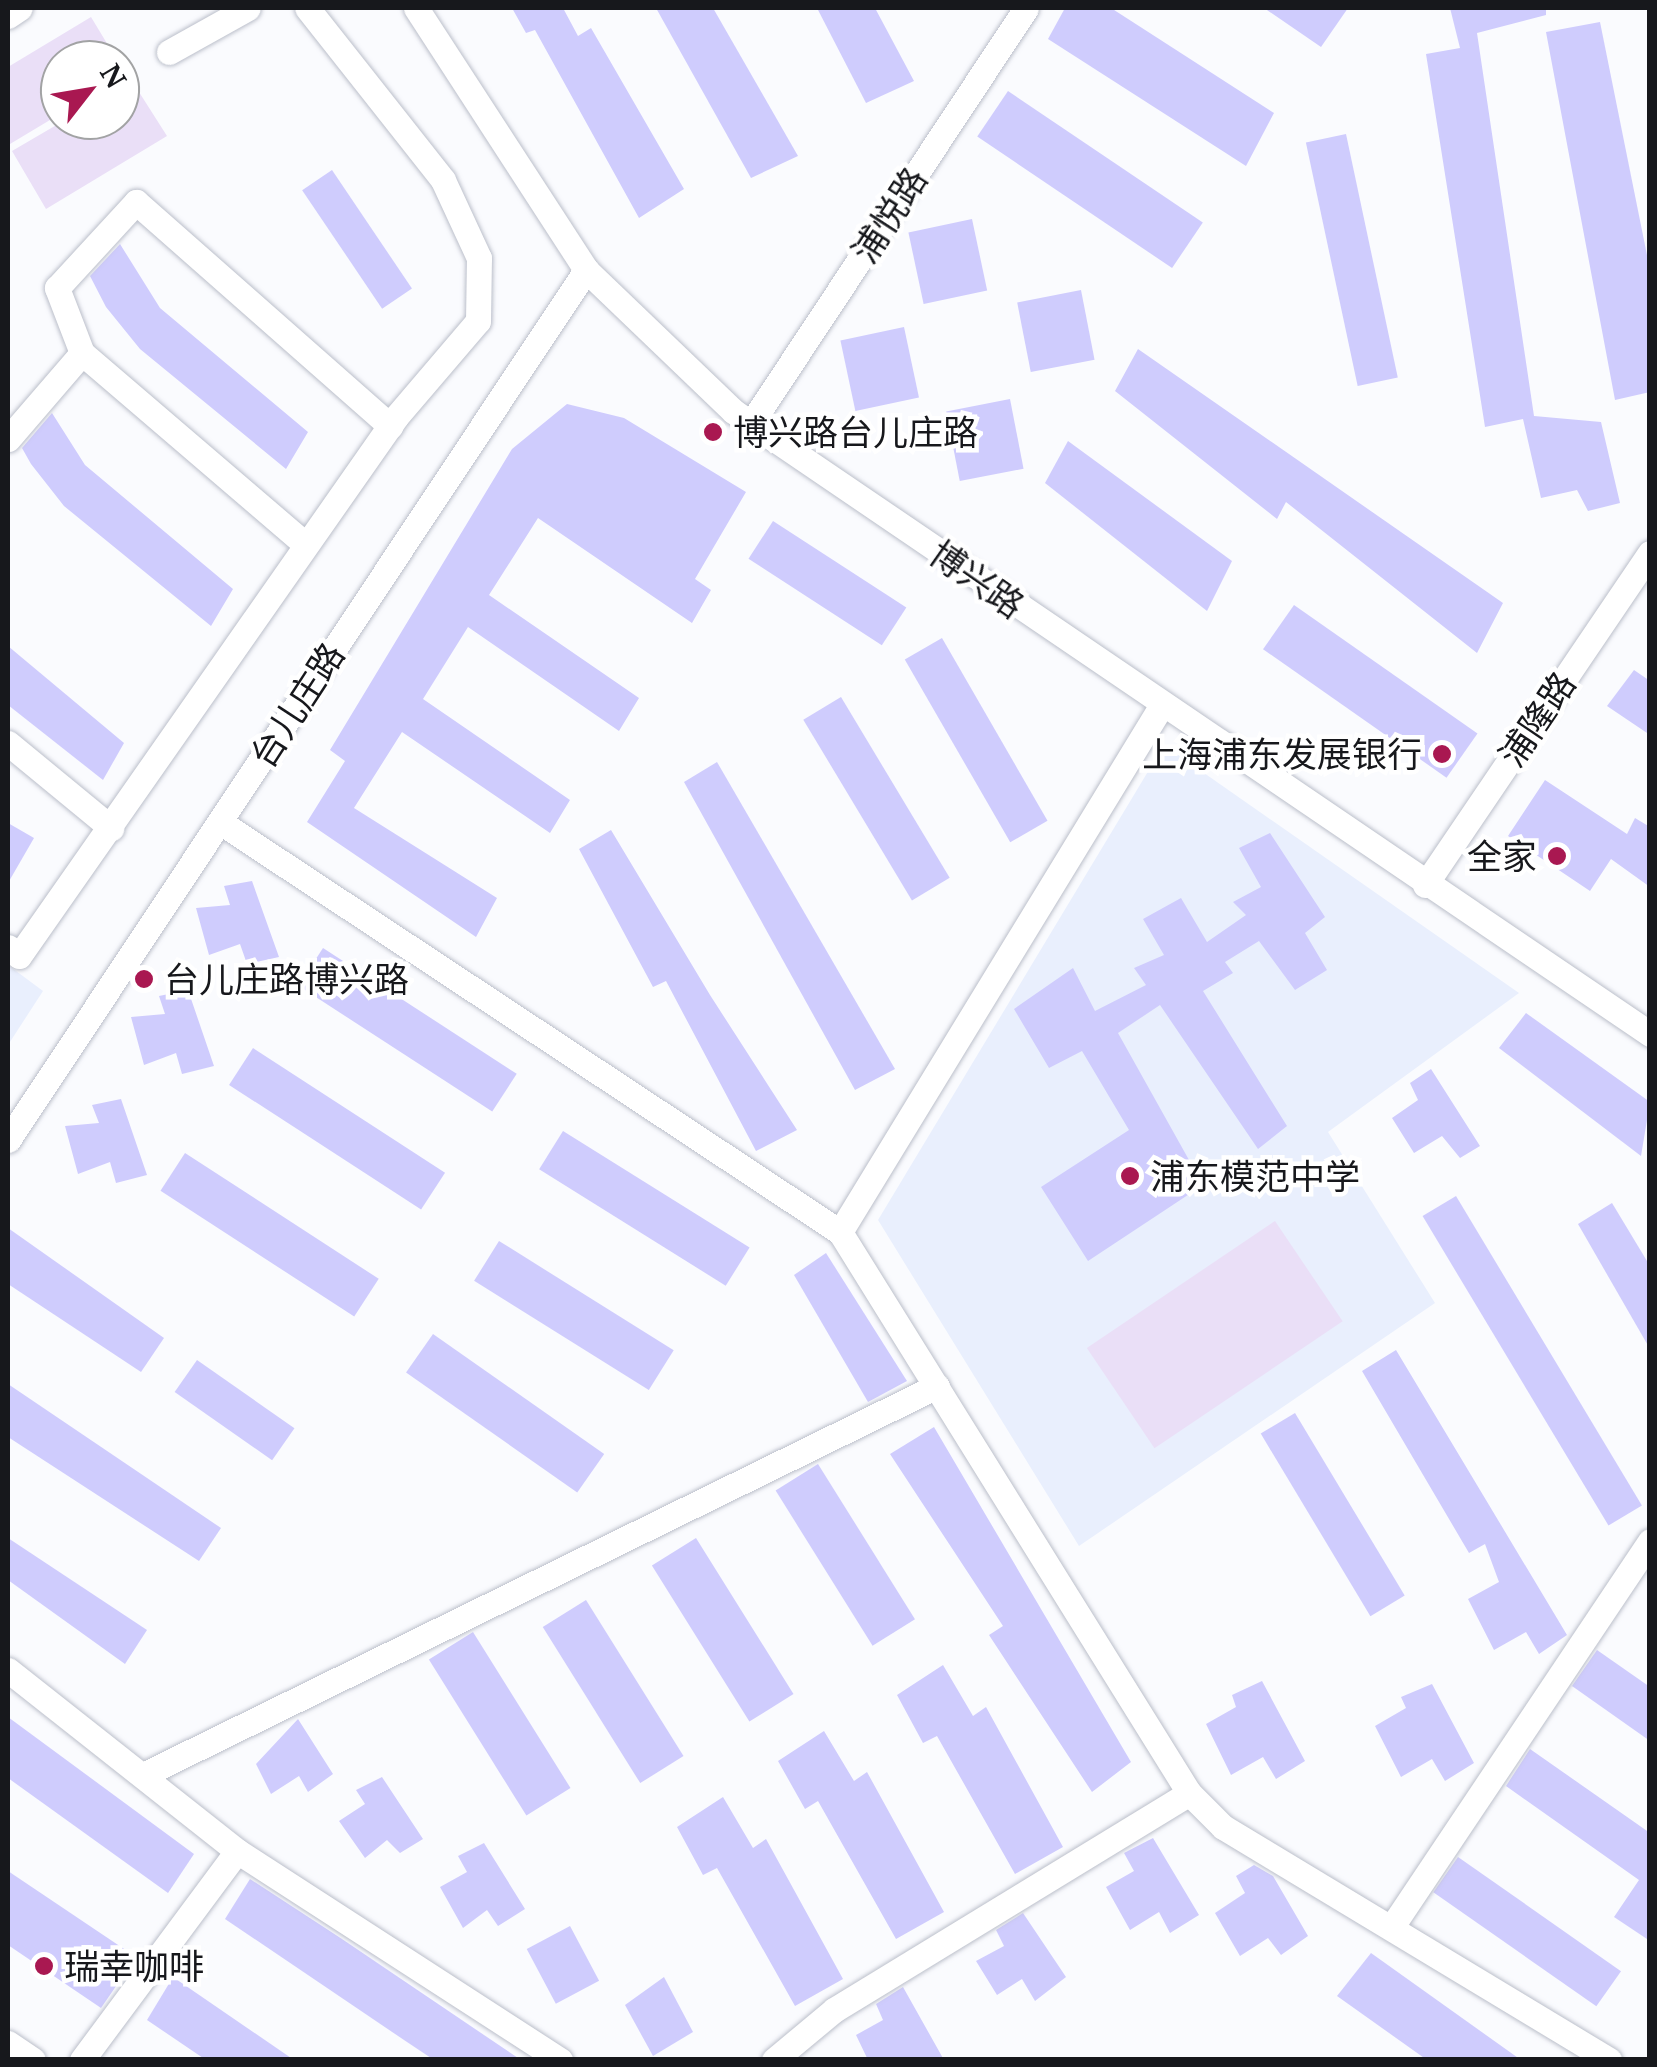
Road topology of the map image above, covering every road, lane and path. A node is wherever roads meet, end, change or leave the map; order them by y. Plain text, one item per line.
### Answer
1 (20, 8) edge
2 (248, 8) edge
3 (307, 8) edge
4 (416, 8) edge
5 (1026, 8) edge
6 (8, 16) edge
7 (169, 52) dead end
8 (586, 270) junction
9 (82, 353) junction
10 (752, 422) junction
11 (390, 426) junction
12 (8, 439) edge
13 (306, 544) junction
14 (1650, 553) edge
15 (1160, 708) junction
16 (8, 743) edge
17 (220, 822) junction
18 (111, 828) junction
19 (1425, 885) junction
20 (8, 947) edge
21 (1650, 1034) edge
22 (8, 1140) edge
23 (840, 1232) junction
24 (936, 1386) junction
25 (1650, 1541) edge
26 (8, 1670) edge
27 (143, 1776) junction
28 (1190, 1793) junction
29 (237, 1850) junction
30 (1393, 1924) junction
31 (8, 2043) edge
32 (34, 2060) edge
33 (82, 2060) edge
34 (560, 2060) edge
35 (774, 2060) edge
36 (1609, 2060) edge

1 - 6 street
2 - 7 street
3 - 11 street
4 - 8 street, 博兴路
5 - 10 street, 浦悦路
8 - 10 street, 博兴路
8 - 17 street, 台儿庄路
9 - 11 street
9 - 12 street
9 - 13 street
10 - 15 street, 博兴路
11 - 13 street
13 - 18 street
14 - 19 street, 浦隆路
15 - 19 street, 博兴路
15 - 23 street
16 - 18 street
17 - 22 street, 台儿庄路
17 - 23 street
18 - 20 street
19 - 21 street, 博兴路
23 - 24 street
24 - 27 street
24 - 28 street
25 - 30 street
26 - 27 street
27 - 29 street
28 - 30 street
28 - 35 street
29 - 33 street
29 - 34 street
30 - 36 street
31 - 32 street

